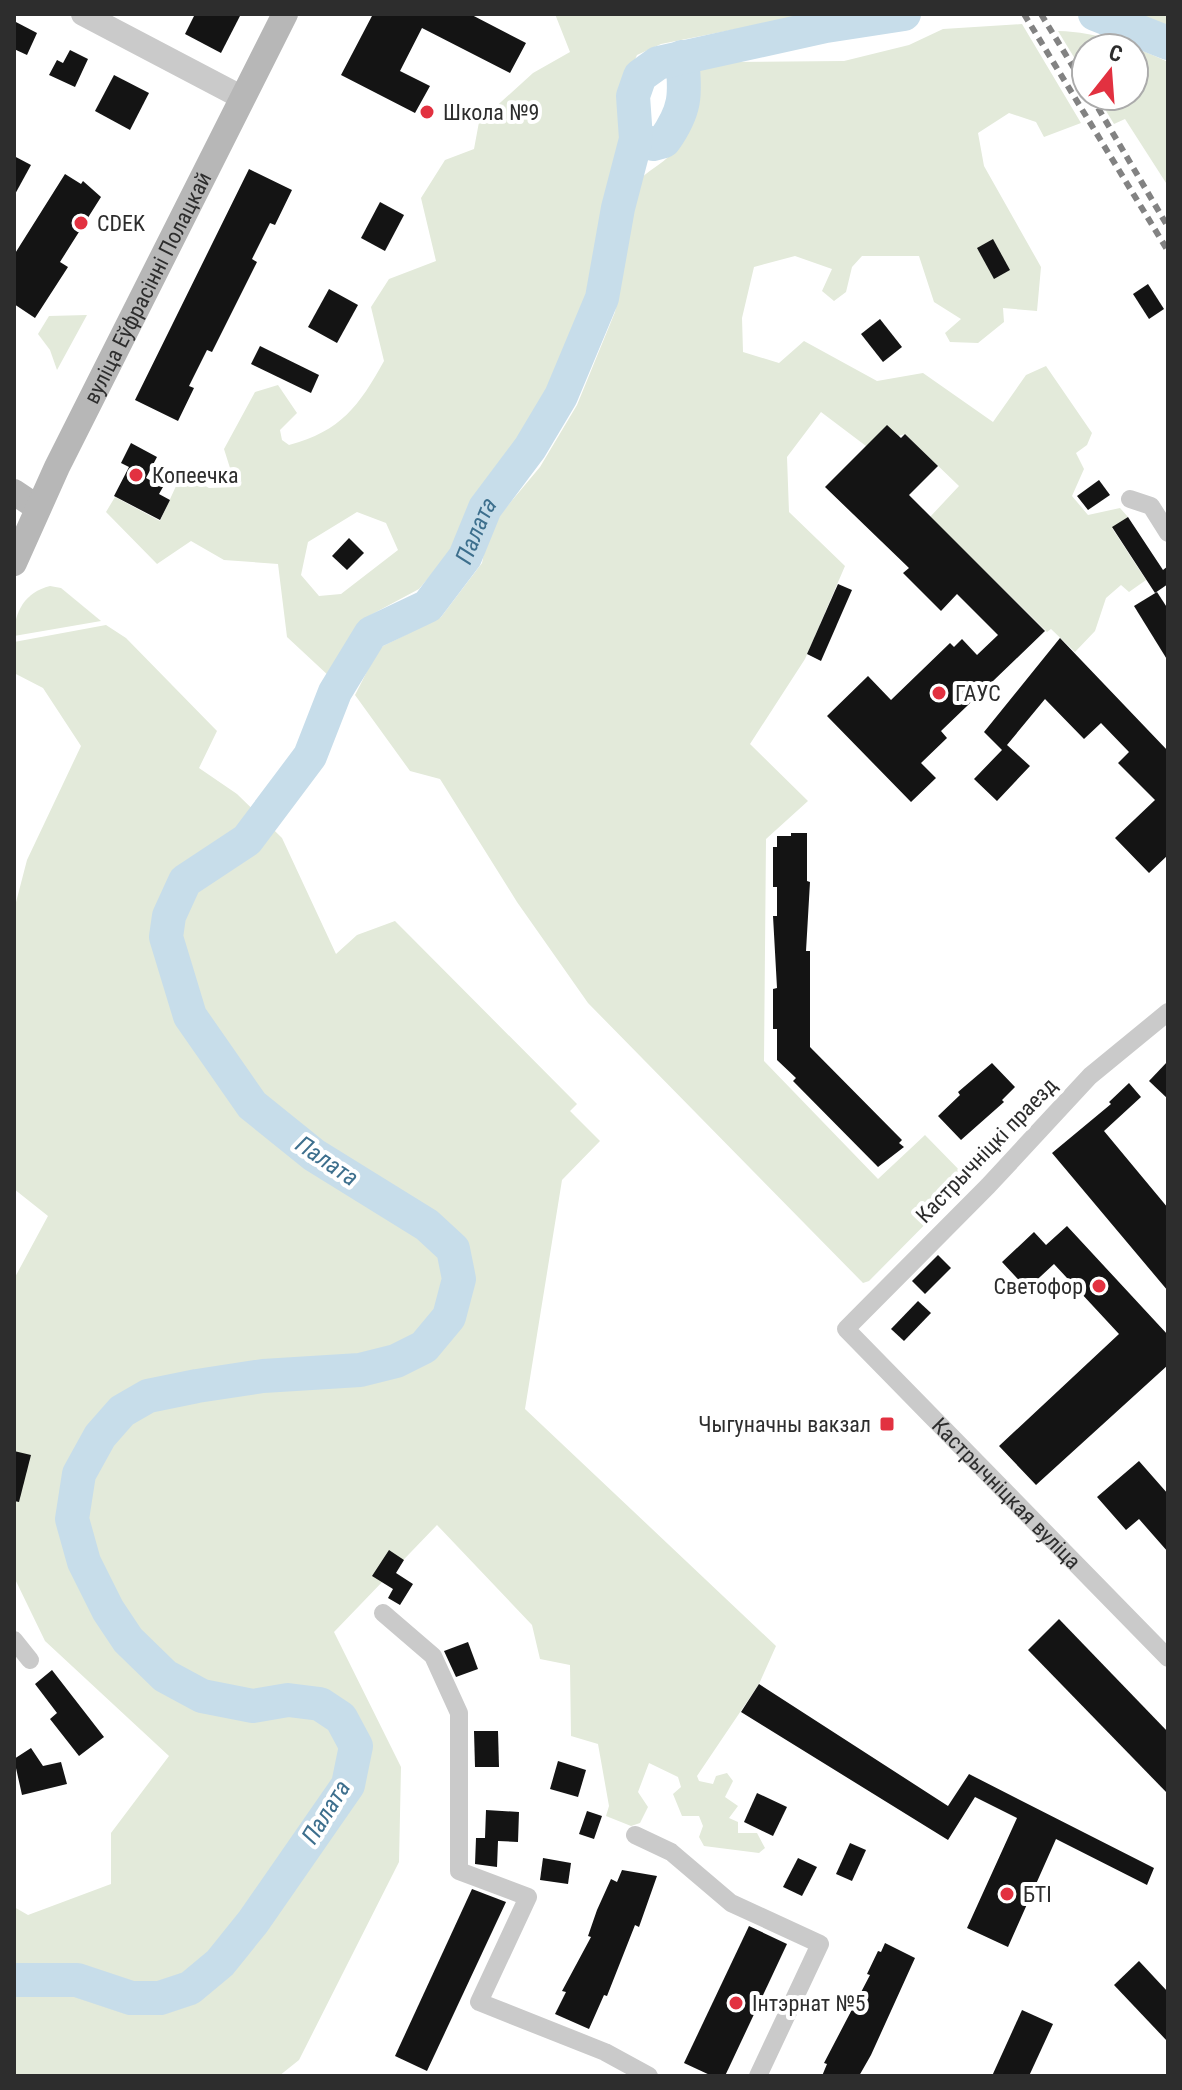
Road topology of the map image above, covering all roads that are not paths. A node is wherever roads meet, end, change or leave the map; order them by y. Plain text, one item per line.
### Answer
1 (83, 14) edge
2 (285, 14) edge
3 (241, 97) junction
4 (14, 492) edge
5 (1130, 499) dead end
6 (38, 508) junction
7 (1168, 533) edge
8 (14, 563) edge
9 (1168, 1012) edge
10 (846, 1329) joint
11 (383, 1613) dead end
12 (14, 1640) edge
13 (1168, 1658) edge
14 (30, 1660) dead end
15 (635, 1835) dead end
16 (649, 2076) edge
17 (758, 2076) edge

1 - 3 street
2 - 3 main road, вуліца Еўфрасінні Полацкай
3 - 6 main road, вуліца Еўфрасінні Полацкай
4 - 6 main road
5 - 7 street
6 - 8 main road, вуліца Еўфрасінні Полацкай
9 - 10 street, Кастрычніцкі праезд
10 - 13 street, Кастрычніцкая вуліца
11 - 16 street
12 - 14 street
15 - 17 street

